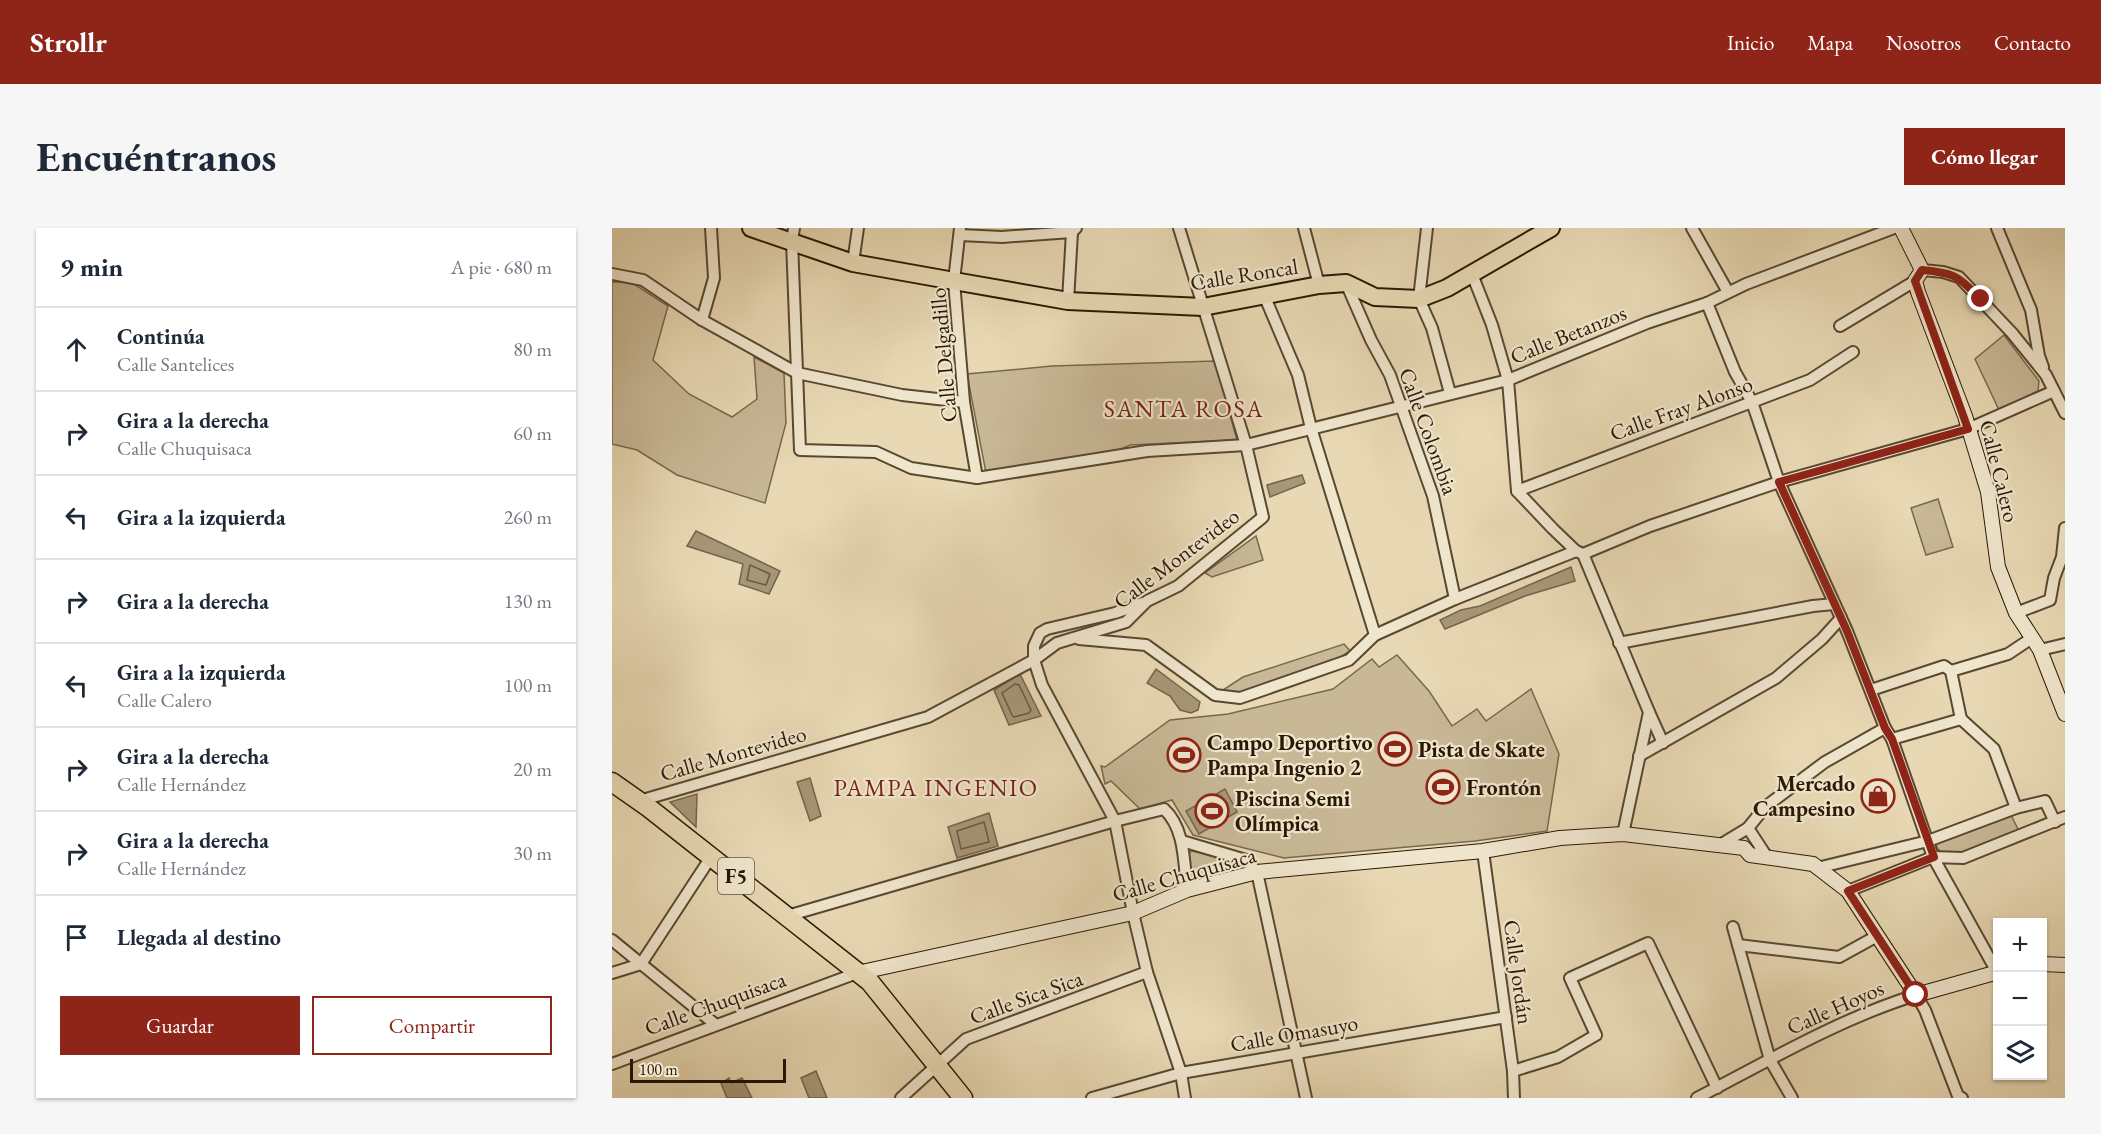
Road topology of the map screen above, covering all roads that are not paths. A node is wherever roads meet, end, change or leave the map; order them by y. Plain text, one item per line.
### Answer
1 (711, 228) edge
2 (751, 228) edge
3 (858, 228) edge
4 (1179, 228) edge
5 (1304, 228) edge
6 (1427, 228) edge
7 (1551, 228) edge
8 (1692, 228) edge
9 (1894, 228) edge
10 (1901, 228) edge
11 (1997, 228) edge
12 (1074, 230) edge
13 (960, 232) edge
14 (793, 234) edge
15 (853, 263) junction
16 (612, 274) edge
17 (1472, 274) junction
18 (1918, 276) junction
19 (954, 281) junction
20 (1346, 284) junction
21 (1319, 285) junction
22 (1728, 292) junction
23 (1264, 295) junction
24 (1419, 299) junction
25 (1068, 301) junction
26 (1707, 303) junction
27 (1203, 307) junction
28 (702, 320) junction
29 (1840, 326) dead end
30 (1853, 352) dead end
31 (797, 373) junction
32 (2046, 375) junction
33 (1508, 380) junction
34 (2054, 391) junction
35 (1450, 393) junction
36 (964, 402) junction
37 (1752, 402) junction
38 (1402, 406) junction
39 (2065, 413) edge
40 (1311, 428) junction
41 (1968, 429) junction
42 (1246, 445) junction
43 (977, 478) junction
44 (1779, 482) junction
45 (1517, 491) junction
46 (2065, 528) edge
47 (1580, 552) junction
48 (1455, 599) junction
49 (1147, 601) junction
50 (1834, 604) junction
51 (2016, 613) junction
52 (1841, 618) junction
53 (1375, 635) junction
54 (1073, 639) junction
55 (1619, 643) junction
56 (2036, 644) junction
57 (2065, 644) edge
58 (1035, 660) junction
59 (1952, 670) junction
60 (1871, 690) junction
61 (1649, 712) junction
62 (2065, 714) edge
63 (1961, 719) junction
64 (1885, 728) junction
65 (1892, 739) junction
66 (1664, 743) junction
67 (1639, 756) junction
68 (612, 782) edge
69 (639, 801) junction
70 (2016, 807) junction
71 (2060, 819) edge
72 (1115, 820) junction
73 (1748, 828) junction
74 (1623, 834) junction
75 (1182, 841) junction
76 (1928, 841) junction
77 (1720, 845) junction
78 (1483, 851) junction
79 (711, 857) junction
80 (1767, 857) junction
81 (1934, 857) junction
82 (1817, 868) junction
83 (1257, 872) junction
84 (1187, 890) junction
85 (1848, 891) junction
86 (1133, 913) junction
87 (787, 916) junction
88 (1733, 927) dead end
89 (1877, 936) junction
90 (612, 940) edge
91 (1738, 945) junction
92 (2047, 963) edge
93 (641, 964) junction
94 (1993, 965) edge
95 (2065, 965) edge
96 (1147, 972) junction
97 (612, 973) edge
98 (858, 973) junction
99 (1993, 973) edge
100 (1916, 995) junction
101 (1506, 1017) junction
102 (716, 1024) junction
103 (1294, 1053) junction
104 (1770, 1059) junction
105 (612, 1064) edge
106 (936, 1065) junction
107 (1513, 1071) junction
108 (1181, 1073) junction
109 (1717, 1088) junction
110 (901, 1098) edge
111 (963, 1098) edge
112 (1092, 1098) edge
113 (1185, 1098) edge
114 (1305, 1098) edge
115 (1514, 1098) edge
116 (1697, 1098) edge
117 (1792, 1098) edge
118 (1962, 1098) edge

1 - 28 street
2 - 14 main road, Calle Roncal
3 - 15 street
4 - 27 street, Calle Montevideo
5 - 21 street
6 - 24 street
7 - 17 main road, Calle Roncal
8 - 22 street
9 - 22 street, Calle Betanzos
10 - 18 main road, Calle Calero
11 - 32 street
12 - 13 street
12 - 25 street
13 - 19 street, Calle Delgadillo
14 - 15 main road, Calle Roncal
14 - 31 street
15 - 19 main road, Calle Roncal
16 - 28 street
17 - 24 main road, Calle Roncal
17 - 33 street
18 - 29 street
18 - 32 street
18 - 41 main road, Calle Calero
19 - 25 main road, Calle Roncal
19 - 36 street, Calle Delgadillo
20 - 21 main road, Calle Roncal
20 - 24 main road, Calle Roncal
20 - 38 street, Calle Colombia
21 - 23 main road, Calle Roncal
22 - 26 street, Calle Betanzos
23 - 27 main road, Calle Roncal
23 - 40 street
24 - 35 street
25 - 27 main road, Calle Roncal
26 - 33 street, Calle Betanzos
26 - 37 street
27 - 42 street, Calle Montevideo
28 - 31 street
30 - 37 street, Calle Fray Alonso
31 - 36 street
31 - 43 street, Calle Betanzos
32 - 34 street
33 - 35 street, Calle Betanzos
33 - 45 street
34 - 39 street
34 - 41 street
35 - 38 street, Calle Betanzos
36 - 43 street, Calle Delgadillo
37 - 44 street
37 - 45 street, Calle Fray Alonso
38 - 40 street, Calle Betanzos
38 - 48 street, Calle Colombia
40 - 42 street, Calle Betanzos
40 - 53 street
41 - 44 street
41 - 51 main road, Calle Calero
42 - 43 street, Calle Betanzos
42 - 49 street, Calle Montevideo
44 - 47 street
44 - 50 street
45 - 47 street
46 - 51 street
47 - 48 street
47 - 55 street
48 - 53 street
49 - 54 street, Calle Montevideo
49 - 58 street
50 - 52 street
50 - 55 street
51 - 56 main road, Calle Calero
52 - 60 street
52 - 66 street
53 - 54 street
54 - 58 street, Calle Montevideo
55 - 61 street
56 - 57 street
56 - 59 street
56 - 62 main road, Calle Calero
58 - 69 street, Calle Montevideo
58 - 72 street
59 - 60 street
59 - 63 street
60 - 64 street
61 - 66 street
61 - 67 street
63 - 65 street
63 - 70 street
64 - 65 street
64 - 73 street
65 - 76 street
66 - 67 street
67 - 74 street
68 - 69 highway, F5
69 - 79 highway, F5
70 - 71 street, Calle Chuquisaca
70 - 76 street, Calle Chuquisaca
71 - 81 street
72 - 75 street
72 - 86 street
72 - 87 street
73 - 77 street
73 - 80 street
74 - 77 main road, Calle Chuquisaca
74 - 78 main road, Calle Chuquisaca
75 - 83 street
75 - 84 street
76 - 81 street
76 - 82 street, Calle Chuquisaca
77 - 80 main road, Calle Chuquisaca
78 - 83 main road, Calle Chuquisaca
78 - 101 street, Calle Jordán
79 - 87 highway, F5
79 - 93 street
80 - 82 main road, Calle Chuquisaca
81 - 85 street
81 - 94 street
82 - 85 main road, Calle Chuquisaca
83 - 84 main road, Calle Chuquisaca
83 - 103 street
84 - 86 main road, Calle Chuquisaca
85 - 89 main road
86 - 96 street
86 - 98 main road, Calle Chuquisaca
87 - 98 highway, F5
88 - 91 street
89 - 91 street
89 - 100 main road
90 - 93 street
91 - 104 street
92 - 95 main road
93 - 97 street
93 - 102 street
96 - 106 street, Calle Sica Sica
96 - 108 street
98 - 102 street, Calle Chuquisaca
98 - 106 highway, F5
99 - 100 main road, Calle Hoyos
100 - 104 street, Calle Hoyos
100 - 118 street
101 - 103 street, Calle Omasuyo
101 - 107 street, Calle Jordán
102 - 105 street, Calle Chuquisaca
103 - 108 street, Calle Omasuyo
103 - 114 street
104 - 109 street, Calle Hoyos
104 - 117 street
106 - 110 street, Calle Sica Sica
106 - 111 highway, F5
107 - 109 street
107 - 115 street, Calle Jordán
108 - 112 street, Calle Omasuyo
108 - 113 street
109 - 116 street, Calle Hoyos

